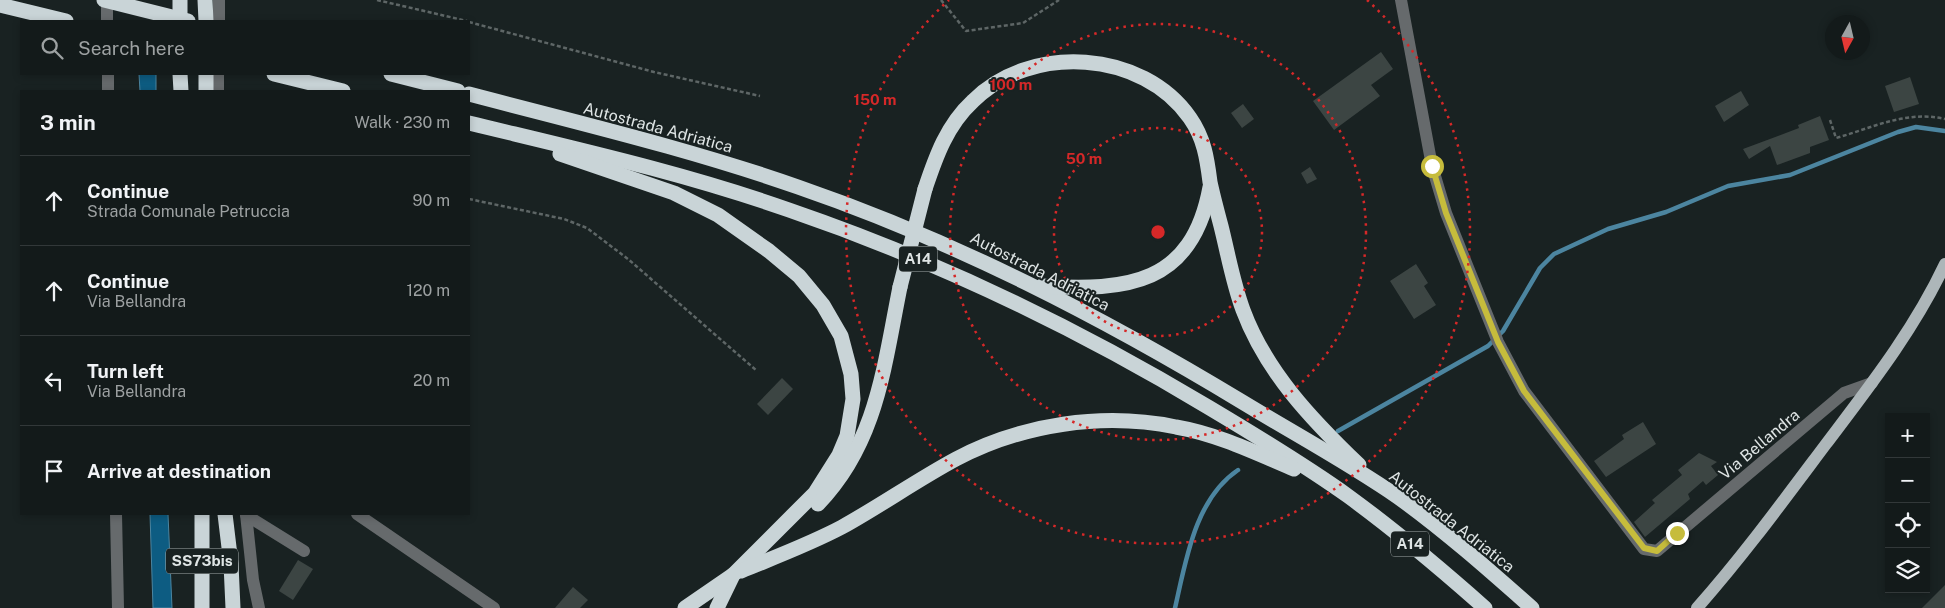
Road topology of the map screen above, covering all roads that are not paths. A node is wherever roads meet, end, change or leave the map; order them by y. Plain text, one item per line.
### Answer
1 (106, 0) edge
2 (180, 0) edge
3 (206, 0) edge
4 (219, 0) edge
5 (1401, 0) edge
6 (0, 4) edge
7 (62, 20) edge
8 (107, 20) edge
9 (180, 20) edge
10 (184, 20) edge
11 (206, 20) edge
12 (219, 20) edge
13 (108, 75) edge
14 (180, 75) edge
15 (206, 75) edge
16 (218, 75) edge
17 (278, 75) edge
18 (395, 75) edge
19 (108, 90) edge
20 (180, 90) edge
21 (206, 90) edge
22 (218, 90) edge
23 (339, 90) edge
24 (454, 90) edge
25 (470, 94) edge
26 (470, 123) edge
27 (470, 123) edge
28 (1210, 183) junction
29 (1945, 264) edge
30 (1942, 282) edge
31 (1036, 286) junction
32 (1872, 383) junction
33 (1331, 484) junction
34 (1381, 486) junction
35 (116, 515) edge
36 (202, 515) edge
37 (223, 515) edge
38 (223, 515) edge
39 (246, 515) edge
40 (248, 515) edge
41 (358, 515) edge
42 (304, 551) dead end
43 (733, 575) junction
44 (118, 608) edge
45 (202, 608) edge
46 (222, 608) edge
47 (232, 608) edge
48 (259, 608) edge
49 (494, 608) edge
50 (685, 608) edge
51 (717, 608) edge
52 (1485, 608) edge
53 (1532, 608) edge
54 (1697, 608) edge

1 - 8 street
1 - 10 highway, bridge
2 - 9 highway
3 - 11 highway
4 - 12 street
5 - 32 street, Via Bellandra
6 - 7 highway
13 - 19 street
14 - 20 highway
15 - 21 highway
16 - 22 street
17 - 23 highway
18 - 24 highway
25 - 31 highway, Autostrada Adriatica / A14
26 - 33 highway, A14
27 - 43 highway, A14
28 - 31 highway, A14
28 - 34 highway, A14
28 - 43 highway, A14, bridge
29 - 30 main road
30 - 32 main road
31 - 34 highway, Autostrada Adriatica / A14
32 - 54 main road
33 - 43 highway, A14
33 - 52 highway, A14
34 - 53 highway, Autostrada Adriatica / A14
35 - 44 street
36 - 45 highway, SS73bis
37 - 46 highway, SS73bis
38 - 47 highway
39 - 48 street
40 - 42 street
41 - 49 street
43 - 50 highway, A14
43 - 51 highway, A14

